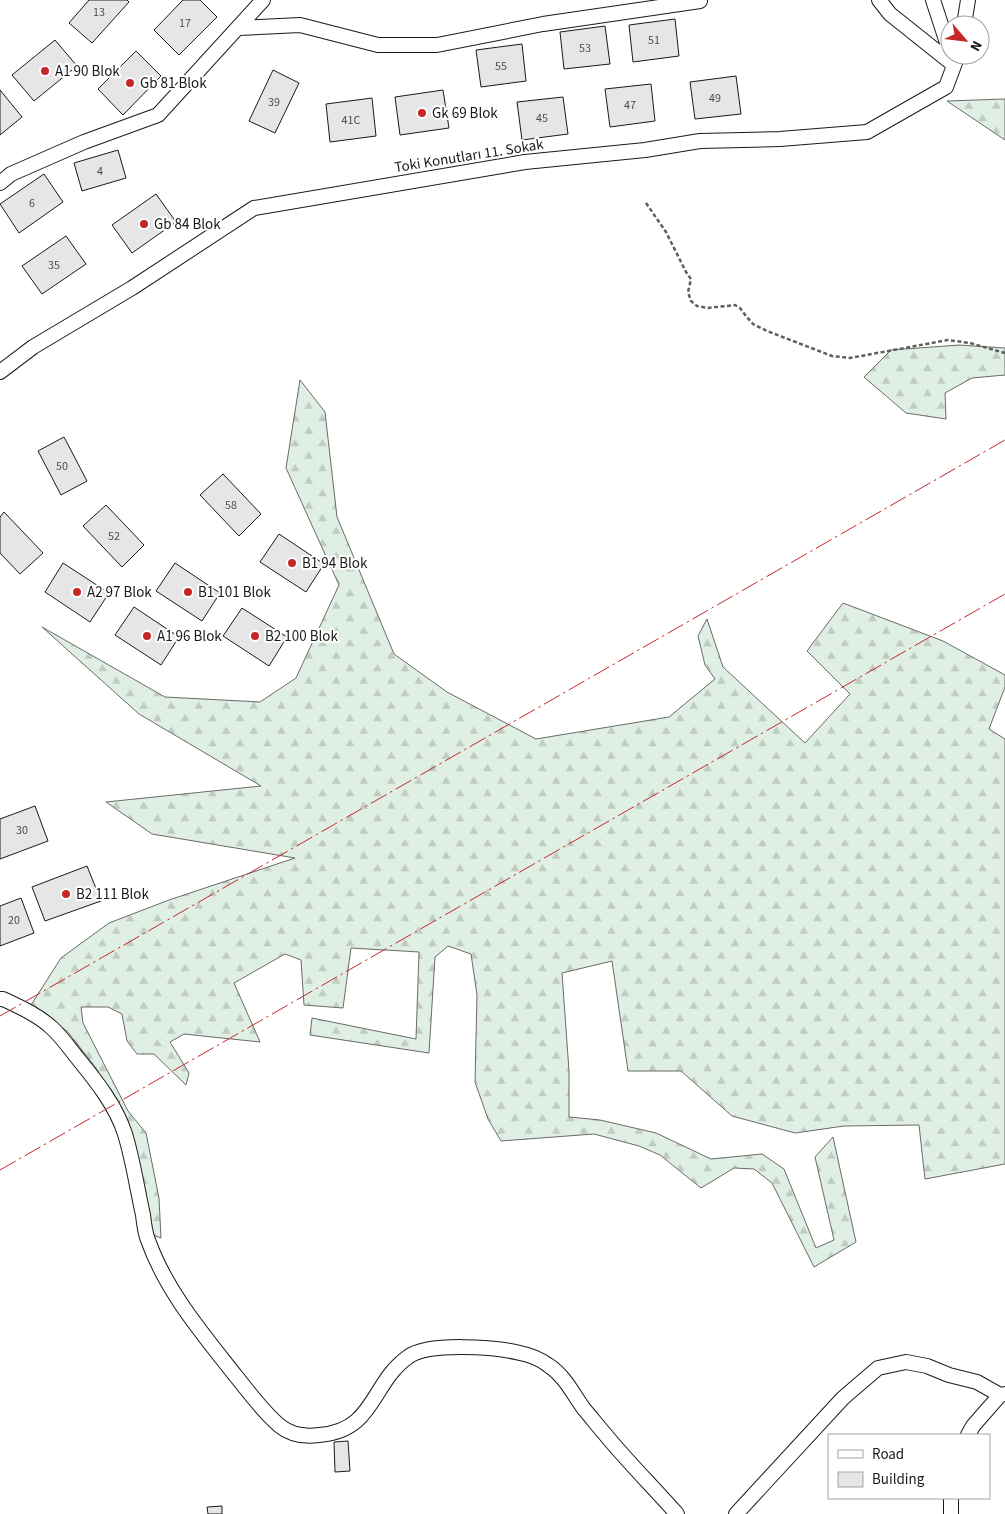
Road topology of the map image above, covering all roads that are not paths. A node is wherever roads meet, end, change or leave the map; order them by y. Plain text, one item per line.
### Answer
1 (263, 0) edge
2 (879, 0) edge
3 (933, 0) edge
4 (968, 0) edge
5 (700, 1) edge
6 (966, 15) edge
7 (940, 20) edge
8 (238, 28) junction
9 (940, 48) edge
10 (951, 65) edge
11 (0, 182) edge
12 (0, 372) edge
13 (0, 999) edge
14 (1003, 1395) edge
15 (969, 1434) edge
16 (952, 1499) edge
17 (677, 1514) edge
18 (736, 1514) edge
19 (951, 1514) edge

1 - 8 street
2 - 9 street
3 - 7 street
4 - 6 street
5 - 8 street
8 - 11 street
10 - 12 street, Toki Konutları 11. Sokak
13 - 17 street
14 - 15 street
14 - 18 street
16 - 19 street

